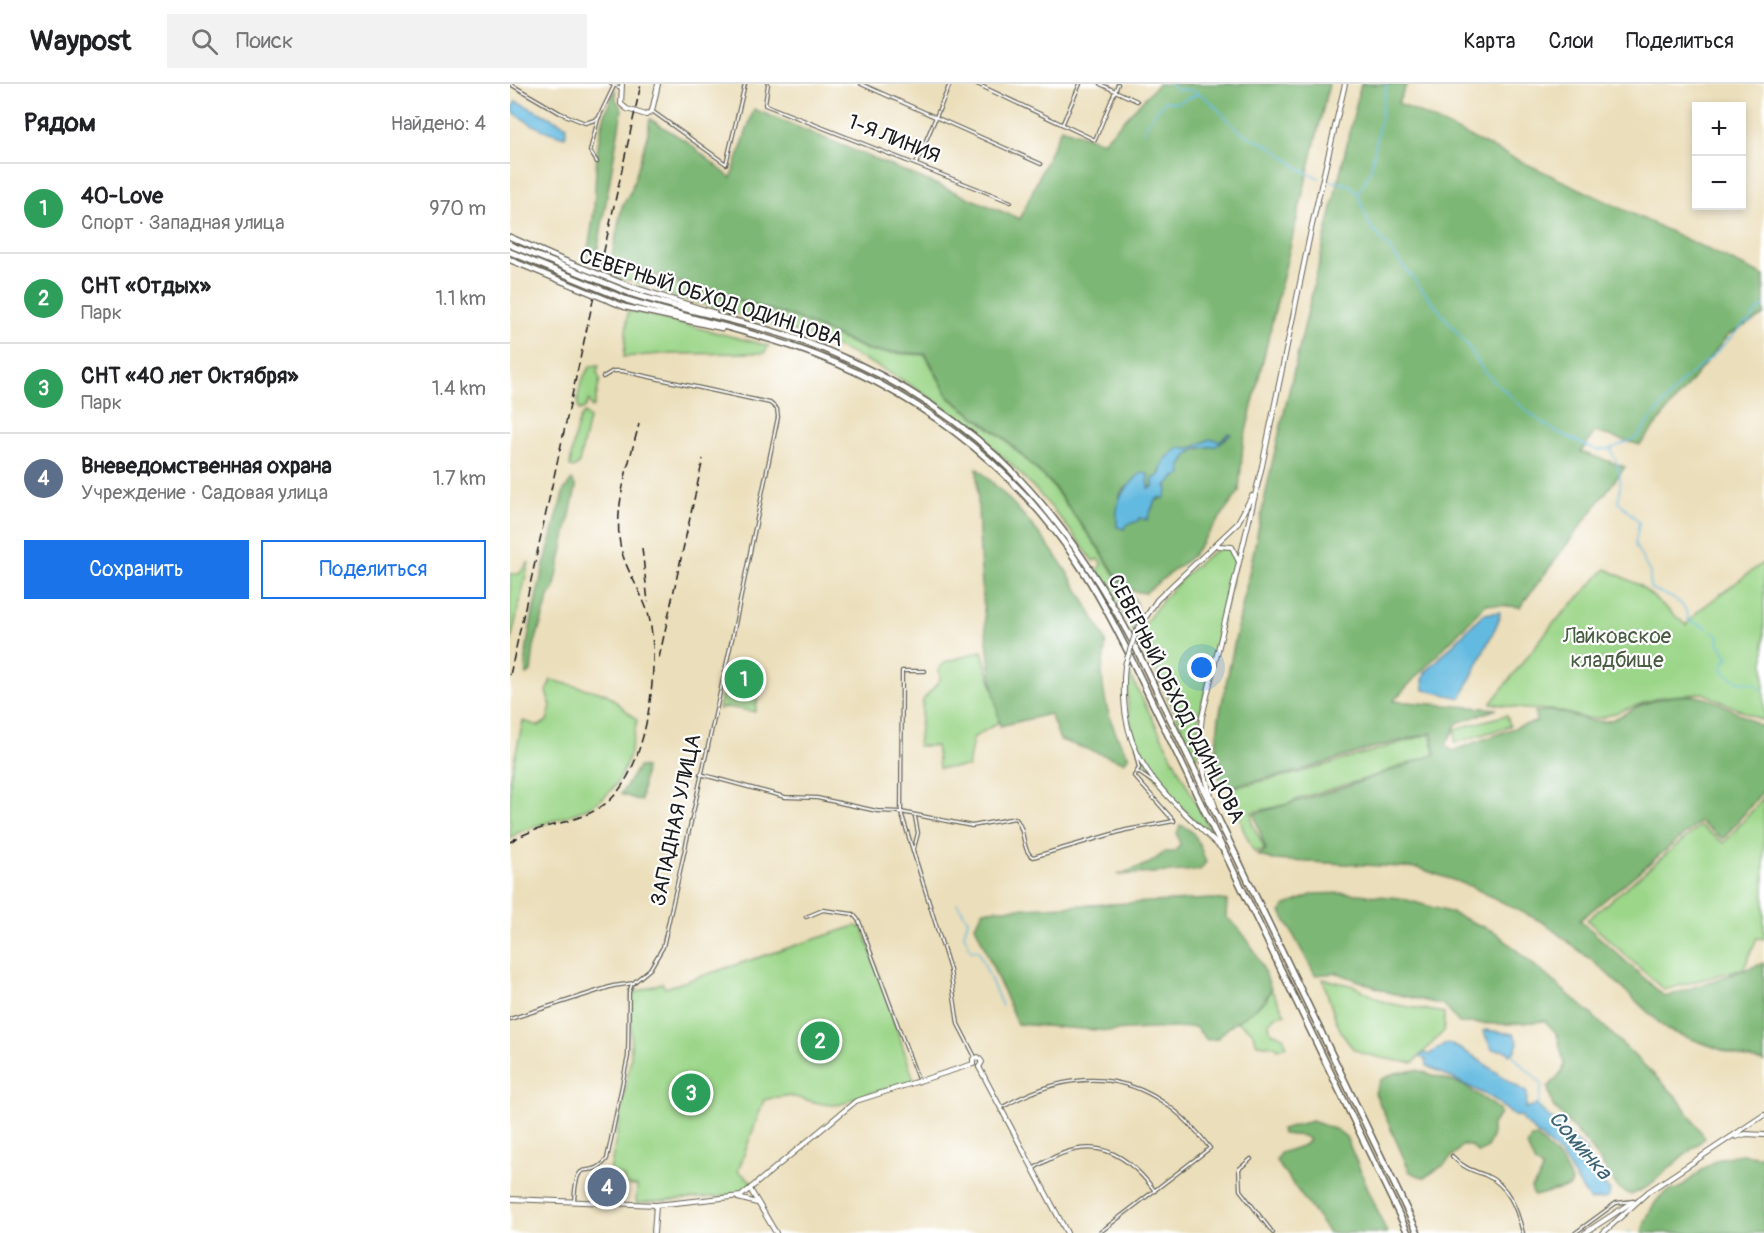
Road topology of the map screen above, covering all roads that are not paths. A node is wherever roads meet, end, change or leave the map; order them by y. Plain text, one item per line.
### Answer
1 (510, 84) edge
2 (658, 84) edge
3 (745, 84) edge
4 (768, 84) edge
5 (861, 84) edge
6 (950, 84) edge
7 (976, 84) edge
8 (1080, 84) edge
9 (1100, 84) edge
10 (1118, 84) edge
11 (1345, 84) edge
12 (612, 85) edge
13 (621, 86) edge
14 (1116, 90) junction
15 (1137, 101) dead end
16 (652, 111) junction
17 (936, 116) junction
18 (598, 119) junction
19 (1063, 123) junction
20 (597, 162) dead end
21 (916, 164) junction
22 (1041, 164) dead end
23 (1011, 202) dead end
24 (510, 237) edge
25 (510, 245) edge
26 (510, 252) edge
27 (510, 260) edge
28 (630, 293) junction
29 (740, 331) junction
30 (603, 377) dead end
31 (1262, 466) junction
32 (1212, 549) junction
33 (1238, 566) junction
34 (925, 671) dead end
35 (1132, 743) junction
36 (1138, 772) junction
37 (700, 774) junction
38 (1154, 783) junction
39 (901, 812) junction
40 (915, 817) junction
41 (1224, 832) junction
42 (1223, 850) junction
43 (913, 854) junction
44 (806, 917) dead end
45 (635, 982) junction
46 (510, 1019) edge
47 (975, 1057) junction
48 (973, 1065) junction
49 (979, 1067) junction
50 (919, 1082) junction
51 (1001, 1108) junction
52 (1764, 1115) edge
53 (1746, 1127) junction
54 (1746, 1134) junction
55 (1764, 1135) edge
56 (1722, 1144) junction
57 (1452, 1156) dead end
58 (1251, 1159) dead end
59 (1033, 1169) junction
60 (750, 1189) junction
61 (1155, 1191) junction
62 (1648, 1192) junction
63 (735, 1197) junction
64 (510, 1199) edge
65 (1634, 1201) junction
66 (574, 1202) junction
67 (758, 1203) junction
68 (656, 1205) junction
69 (654, 1233) edge
70 (776, 1233) edge
71 (1067, 1233) edge
72 (1099, 1233) edge
73 (1273, 1233) edge
74 (1408, 1233) edge
75 (1418, 1233) edge
76 (1523, 1233) edge
77 (1575, 1233) edge
78 (1585, 1233) edge
79 (1603, 1233) edge

1 - 18 street
2 - 16 main road
3 - 16 street
4 - 21 street, 1-Я ЛИНИЯ
5 - 17 street
6 - 17 street
7 - 19 street
8 - 19 street
9 - 14 street
10 - 14 street
11 - 31 main road
12 - 13 street
12 - 18 street
13 - 16 main road
14 - 15 street
14 - 19 street
17 - 21 street
17 - 22 street
18 - 20 street
21 - 23 street, 1-Я ЛИНИЯ
24 - 28 main road, bridge
25 - 28 highway, СЕВЕРНЫЙ ОБХОД ОДИНЦОВА, bridge
26 - 28 highway, СЕВЕРНЫЙ ОБХОД ОДИНЦОВА, bridge
27 - 29 main road, bridge
28 - 29 highway, СЕВЕРНЫЙ ОБХОД ОДИНЦОВА
28 - 41 highway, СЕВЕРНЫЙ ОБХОД ОДИНЦОВА
29 - 42 highway, СЕВЕРНЫЙ ОБХОД ОДИНЦОВА
30 - 37 street, ЗАПАДНАЯ УЛИЦА
31 - 32 main road
31 - 33 main road
32 - 33 main road
32 - 35 main road, bridge
33 - 41 main road
34 - 39 street
35 - 36 street
35 - 38 main road
36 - 38 street
36 - 40 street
37 - 39 street
37 - 45 street, ЗАПАДНАЯ УЛИЦА
38 - 42 main road
39 - 40 street
39 - 43 street
40 - 43 street
41 - 75 highway, СЕВЕРНЫЙ ОБХОД ОДИНЦОВА
42 - 74 highway, СЕВЕРНЫЙ ОБХОД ОДИНЦОВА
43 - 47 street
44 - 50 street
45 - 46 street
45 - 66 street
47 - 48 main road
47 - 49 main road
48 - 49 main road
48 - 50 main road
49 - 51 main road
50 - 60 main road
51 - 59 main road
51 - 61 street
52 - 53 main road
53 - 54 main road
53 - 56 main road
54 - 55 main road
54 - 56 main road
56 - 62 main road
57 - 76 street
58 - 73 street
59 - 61 street
59 - 71 main road
60 - 63 main road
60 - 67 main road
61 - 72 street
62 - 65 main road
62 - 79 main road
63 - 67 main road
63 - 68 main road
64 - 66 main road
65 - 77 street
65 - 78 main road
66 - 68 main road
67 - 70 main road
68 - 69 main road

